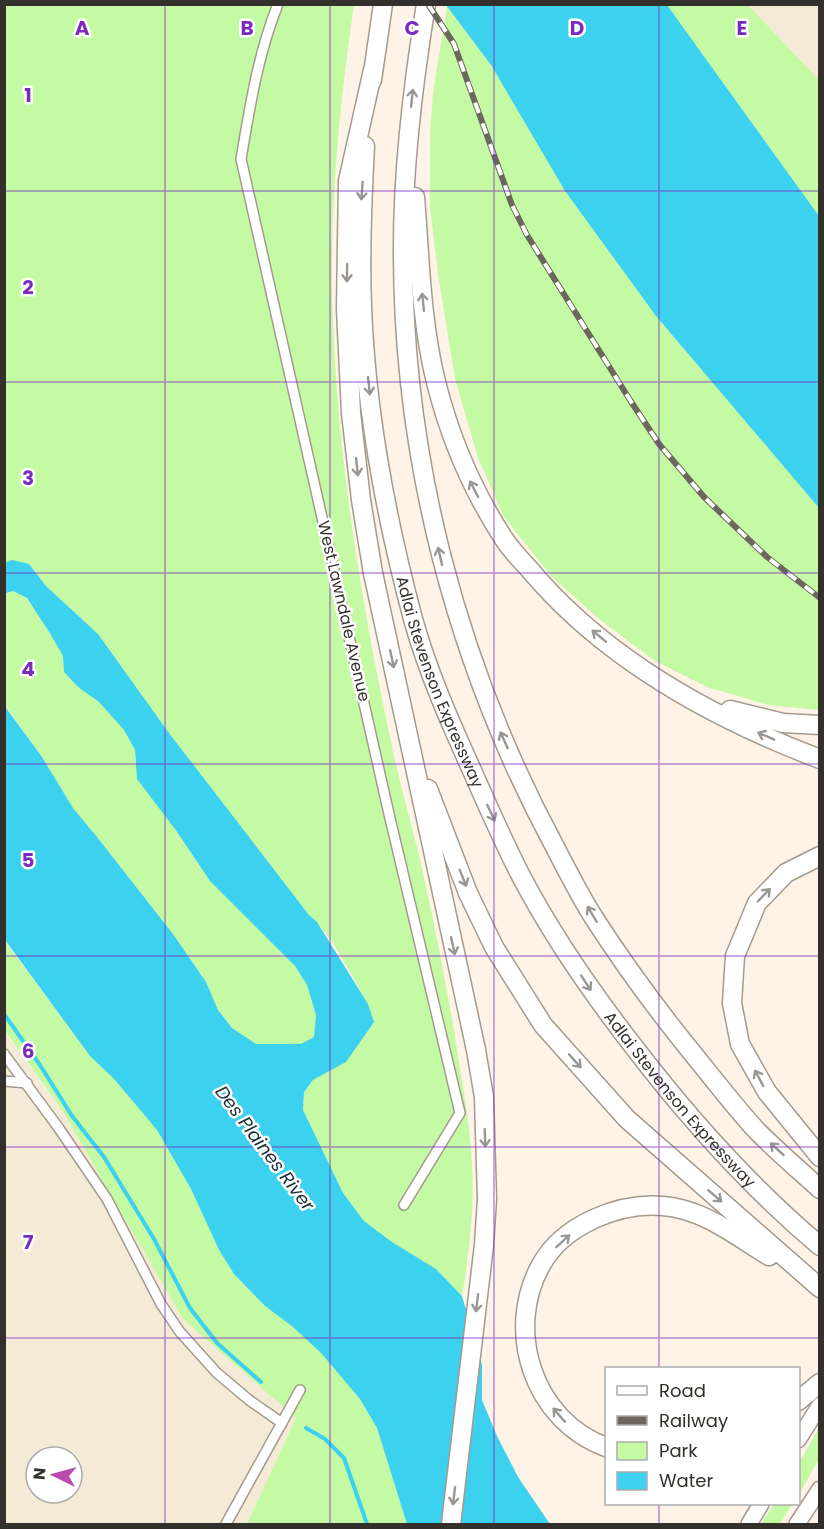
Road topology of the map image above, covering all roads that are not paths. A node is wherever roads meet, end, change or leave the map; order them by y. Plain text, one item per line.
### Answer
1 (278, 4) edge
2 (426, 4) edge
3 (381, 12) edge
4 (373, 70) junction
5 (409, 127) junction
6 (642, 668) junction
7 (406, 725) junction
8 (819, 725) edge
9 (819, 759) edge
10 (819, 856) edge
11 (4, 1054) edge
12 (4, 1081) edge
13 (27, 1083) junction
14 (819, 1157) edge
15 (819, 1189) edge
16 (404, 1205) dead end
17 (819, 1246) edge
18 (816, 1285) edge
19 (819, 1383) edge
20 (300, 1390) dead end
21 (800, 1399) edge
22 (819, 1405) edge
23 (282, 1423) junction
24 (800, 1437) edge
25 (605, 1447) edge
26 (819, 1489) edge
27 (760, 1505) edge
28 (226, 1524) edge
29 (451, 1524) edge
30 (748, 1524) edge
31 (797, 1524) edge

1 - 16 street, West Lawndale Avenue
5 -> 2 highway
3 - 4 highway, Adlai Stevenson Expressway
4 -> 7 highway
4 -> 17 highway, Adlai Stevenson Expressway
6 -> 5 highway
15 -> 5 highway
6 - 8 highway
9 -> 6 highway
7 -> 18 highway
7 -> 29 highway
14 -> 10 highway
11 - 13 street
12 - 13 street
13 - 23 street
25 -> 18 highway
19 - 21 highway
20 - 23 street
22 - 24 main road
23 - 28 street
26 - 31 main road
27 - 30 main road

